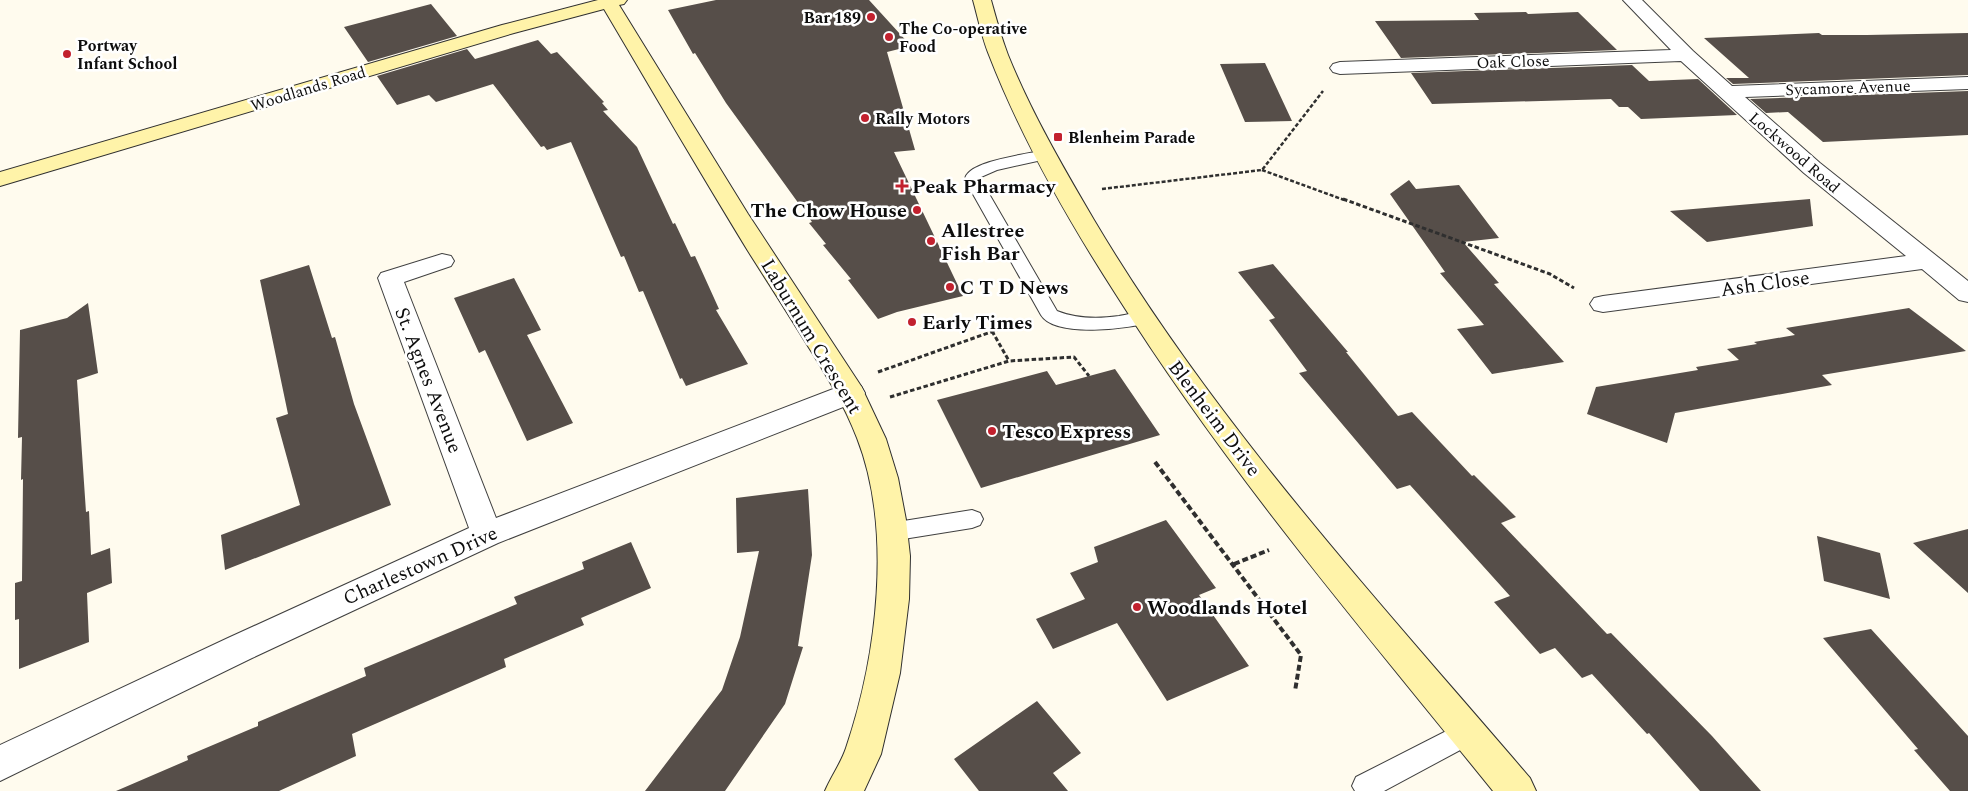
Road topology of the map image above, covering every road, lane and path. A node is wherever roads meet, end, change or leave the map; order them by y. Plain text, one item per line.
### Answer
1 (982, 0) edge
2 (1632, 0) edge
3 (613, 1) edge
4 (1686, 55) junction
5 (1340, 68) joint
6 (1968, 83) edge
7 (1728, 92) junction
8 (1045, 155) junction
9 (1262, 170) junction
10 (0, 179) edge
11 (1066, 194) junction
12 (442, 261) dead end
13 (1927, 261) junction
14 (1968, 294) edge
15 (1602, 304) joint
16 (1048, 311) junction
17 (1144, 318) junction
18 (992, 331) junction
19 (1009, 361) junction
20 (1089, 376) dead end
21 (851, 394) junction
22 (1155, 462) dead end
23 (972, 519) dead end
24 (891, 532) junction
25 (487, 534) junction
26 (1295, 691) dead end
27 (1468, 732) junction
28 (0, 764) edge
29 (1366, 786) dead end
30 (844, 791) edge
31 (1517, 791) edge

1 - 8 street, Blenheim Drive
2 - 4 street, Lockwood Road
3 - 10 street, Woodlands Road
3 - 21 street, Laburnum Crescent
4 - 5 street, Oak Close
4 - 7 street, Lockwood Road
5 - 9 path
6 - 7 street, Sycamore Avenue
7 - 13 street, Lockwood Road
8 - 11 street, Blenheim Drive
8 - 16 lane
9 - 11 path
9 - 15 path
11 - 17 street, Blenheim Drive
12 - 25 street, St. Agnes Avenue
13 - 14 street, Lockwood Road
13 - 15 street, Ash Close
16 - 17 lane
16 - 18 path
17 - 27 street, Blenheim Drive
18 - 19 path
18 - 21 path
19 - 20 path
19 - 21 path
21 - 24 street, Laburnum Crescent
21 - 25 street, Charlestown Drive
22 - 26 path
23 - 24 lane
24 - 30 street, Laburnum Crescent
25 - 28 street, Charlestown Drive
27 - 29 lane
27 - 31 street, Blenheim Drive

